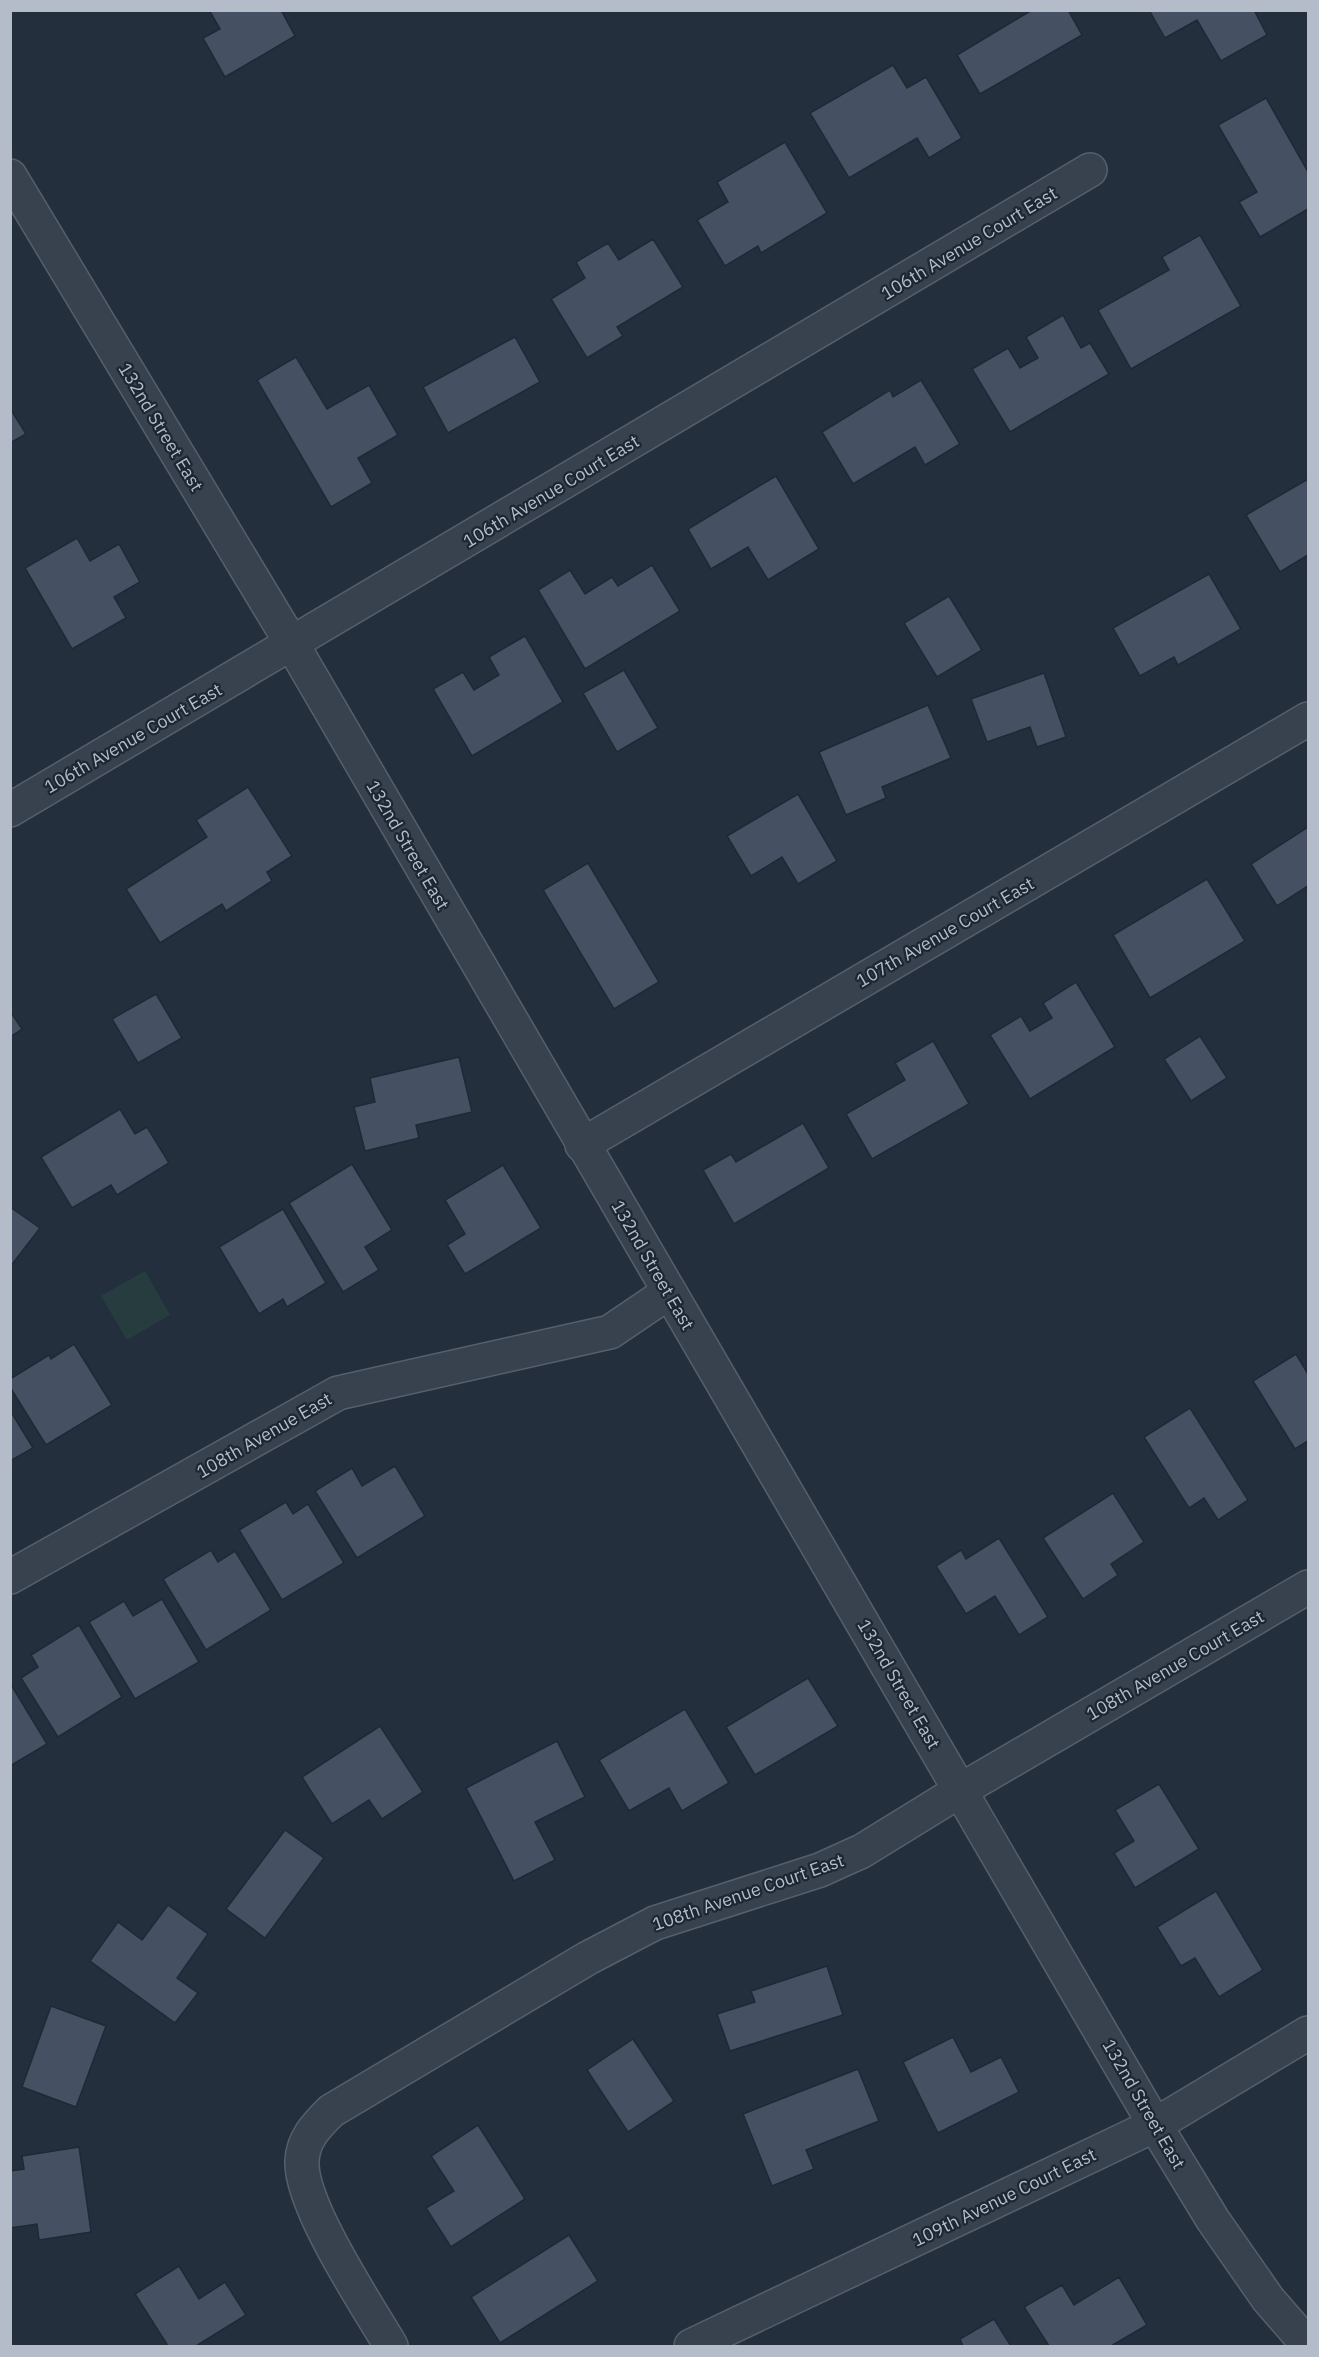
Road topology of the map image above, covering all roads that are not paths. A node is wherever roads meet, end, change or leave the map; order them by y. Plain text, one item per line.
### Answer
1 (1090, 170) dead end
2 (10, 176) edge
3 (292, 645) junction
4 (1308, 719) edge
5 (10, 810) edge
6 (582, 1145) junction
7 (669, 1292) junction
8 (10, 1577) edge
9 (1308, 1587) edge
10 (961, 1790) junction
11 (1308, 2033) edge
12 (1155, 2125) junction
13 (1308, 2345) edge
14 (391, 2346) edge
15 (691, 2346) edge

1 - 3 street, 106th Avenue Court East
2 - 3 street, 132nd Street East
3 - 5 street, 106th Avenue Court East
3 - 6 street, 132nd Street East
4 - 6 street, 107th Avenue Court East
6 - 7 street, 132nd Street East
7 - 8 street, 108th Avenue East
7 - 10 street, 132nd Street East
9 - 10 street, 108th Avenue Court East
10 - 12 street, 132nd Street East
10 - 14 street, 108th Avenue Court East
11 - 12 street, 109th Avenue Court East
12 - 13 street, 132nd Street East
12 - 15 street, 109th Avenue Court East

